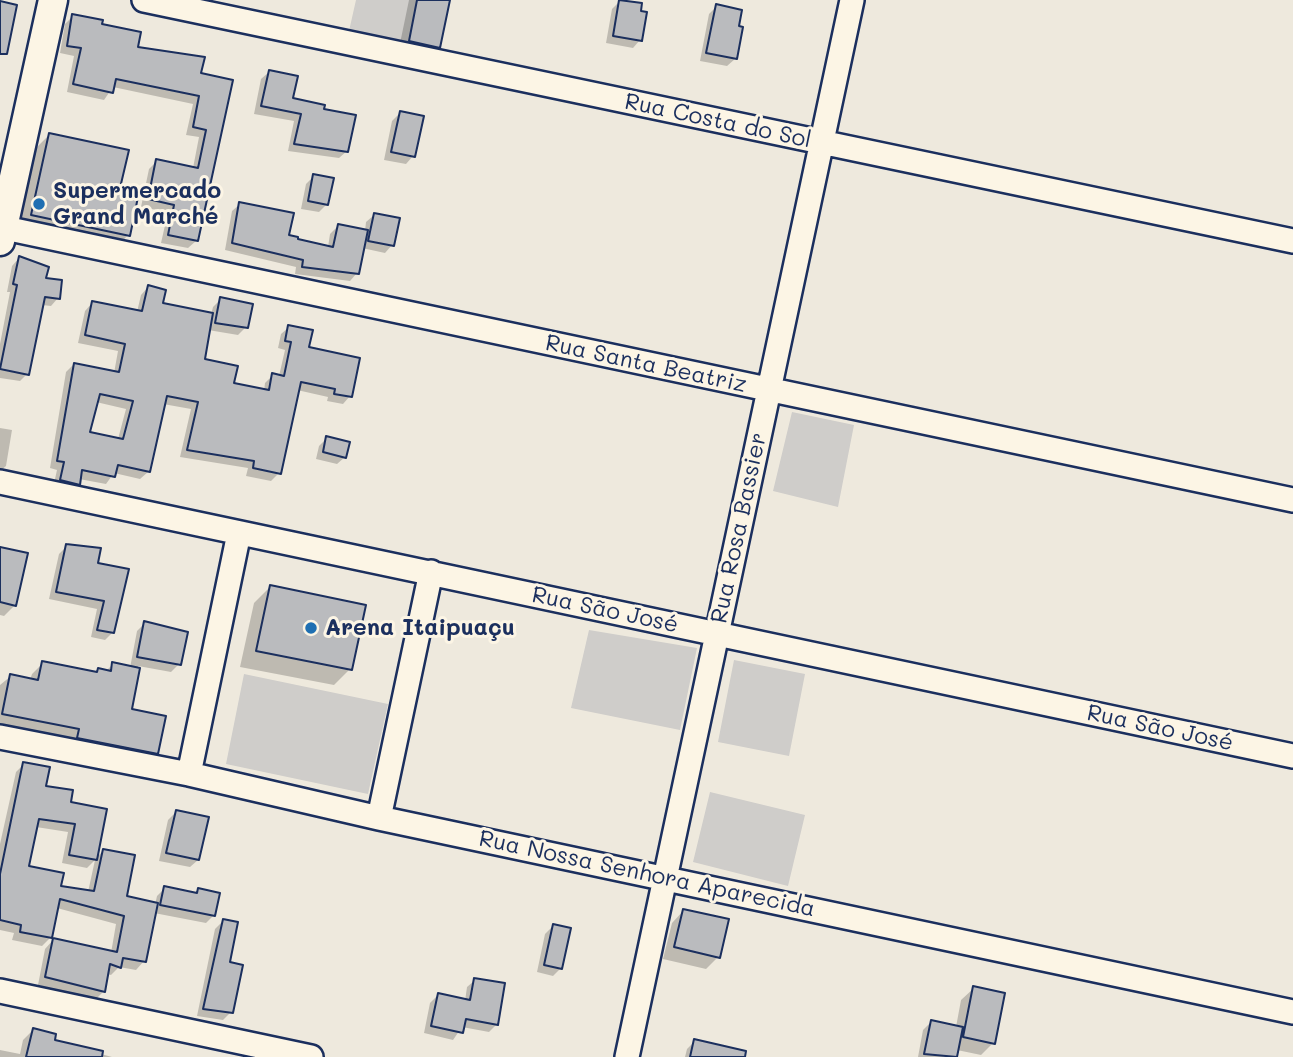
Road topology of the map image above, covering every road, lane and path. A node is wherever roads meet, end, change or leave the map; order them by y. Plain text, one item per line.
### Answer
1 (53, 0) edge
2 (144, 0) edge
3 (852, 0) edge
4 (822, 143) junction
5 (1, 232) edge
6 (1293, 241) edge
7 (769, 390) junction
8 (0, 482) edge
9 (1293, 500) edge
10 (240, 533) junction
11 (431, 572) junction
12 (716, 634) junction
13 (0, 737) edge
14 (1293, 756) edge
15 (189, 774) junction
16 (379, 818) junction
17 (663, 877) junction
18 (0, 991) edge
19 (1293, 1012) edge
20 (311, 1057) edge
21 (627, 1057) edge

1 - 5 main road
2 - 4 street, Rua Costa do Sol
3 - 4 street, Rua Rosa Bassier
4 - 6 street, Rua Costa do Sol
4 - 7 street, Rua Rosa Bassier
5 - 7 street, Rua Santa Beatriz
7 - 9 street, Rua Santa Beatriz
7 - 12 street, Rua Rosa Bassier
8 - 10 street, Rua São José
10 - 11 street, Rua São José
10 - 15 street
11 - 12 street, Rua São José
11 - 16 street
12 - 14 street, Rua São José
12 - 17 street, Rua Rosa Bassier
13 - 15 street, Rua Nossa Senhora Aparecida
15 - 16 street, Rua Nossa Senhora Aparecida
16 - 17 street, Rua Nossa Senhora Aparecida
17 - 19 street, Rua Nossa Senhora Aparecida
17 - 21 street, Rua Rosa Bassier
18 - 20 street

